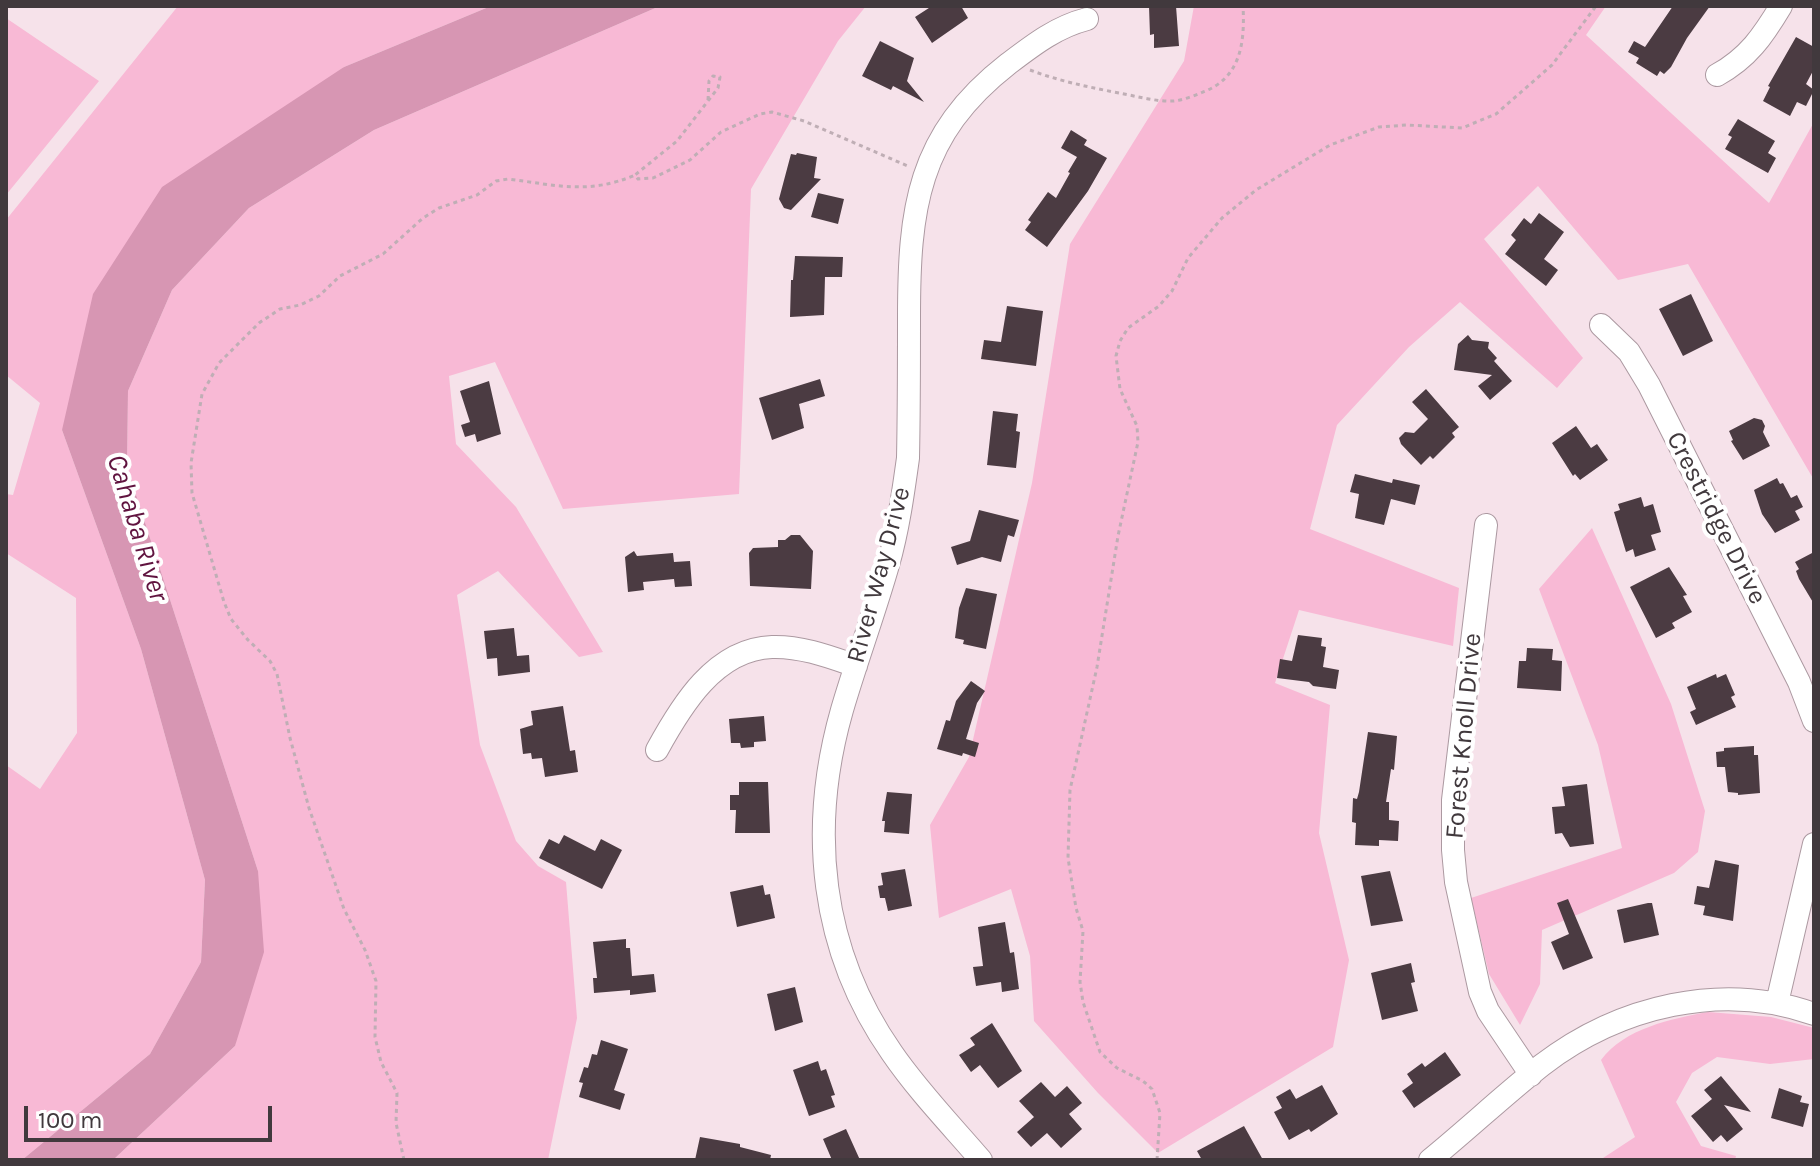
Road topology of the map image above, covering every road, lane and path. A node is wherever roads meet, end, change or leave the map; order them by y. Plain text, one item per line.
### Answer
1 (1243, 6) edge
2 (1596, 6) edge
3 (1781, 6) edge
4 (1087, 19) dead end
5 (1030, 70) dead end
6 (1717, 75) dead end
7 (708, 100) junction
8 (925, 173) junction
9 (635, 175) junction
10 (1601, 325) dead end
11 (1486, 525) dead end
12 (856, 666) junction
13 (1814, 721) edge
14 (657, 750) dead end
15 (1814, 844) edge
16 (1777, 1003) junction
17 (1814, 1014) edge
18 (1531, 1075) junction
19 (404, 1160) edge
20 (981, 1160) edge
21 (1157, 1160) edge
22 (1430, 1160) edge

1 - 5 path
2 - 21 path
3 - 6 street
4 - 8 street, River Way Drive
7 - 7 path
7 - 9 path
8 - 9 path
8 - 12 street, River Way Drive
9 - 19 path
10 - 13 street, Crestridge Drive
11 - 18 street, Forest Knoll Drive
12 - 14 street
12 - 20 street, River Way Drive
15 - 16 street
16 - 17 street
16 - 18 street
18 - 22 street

